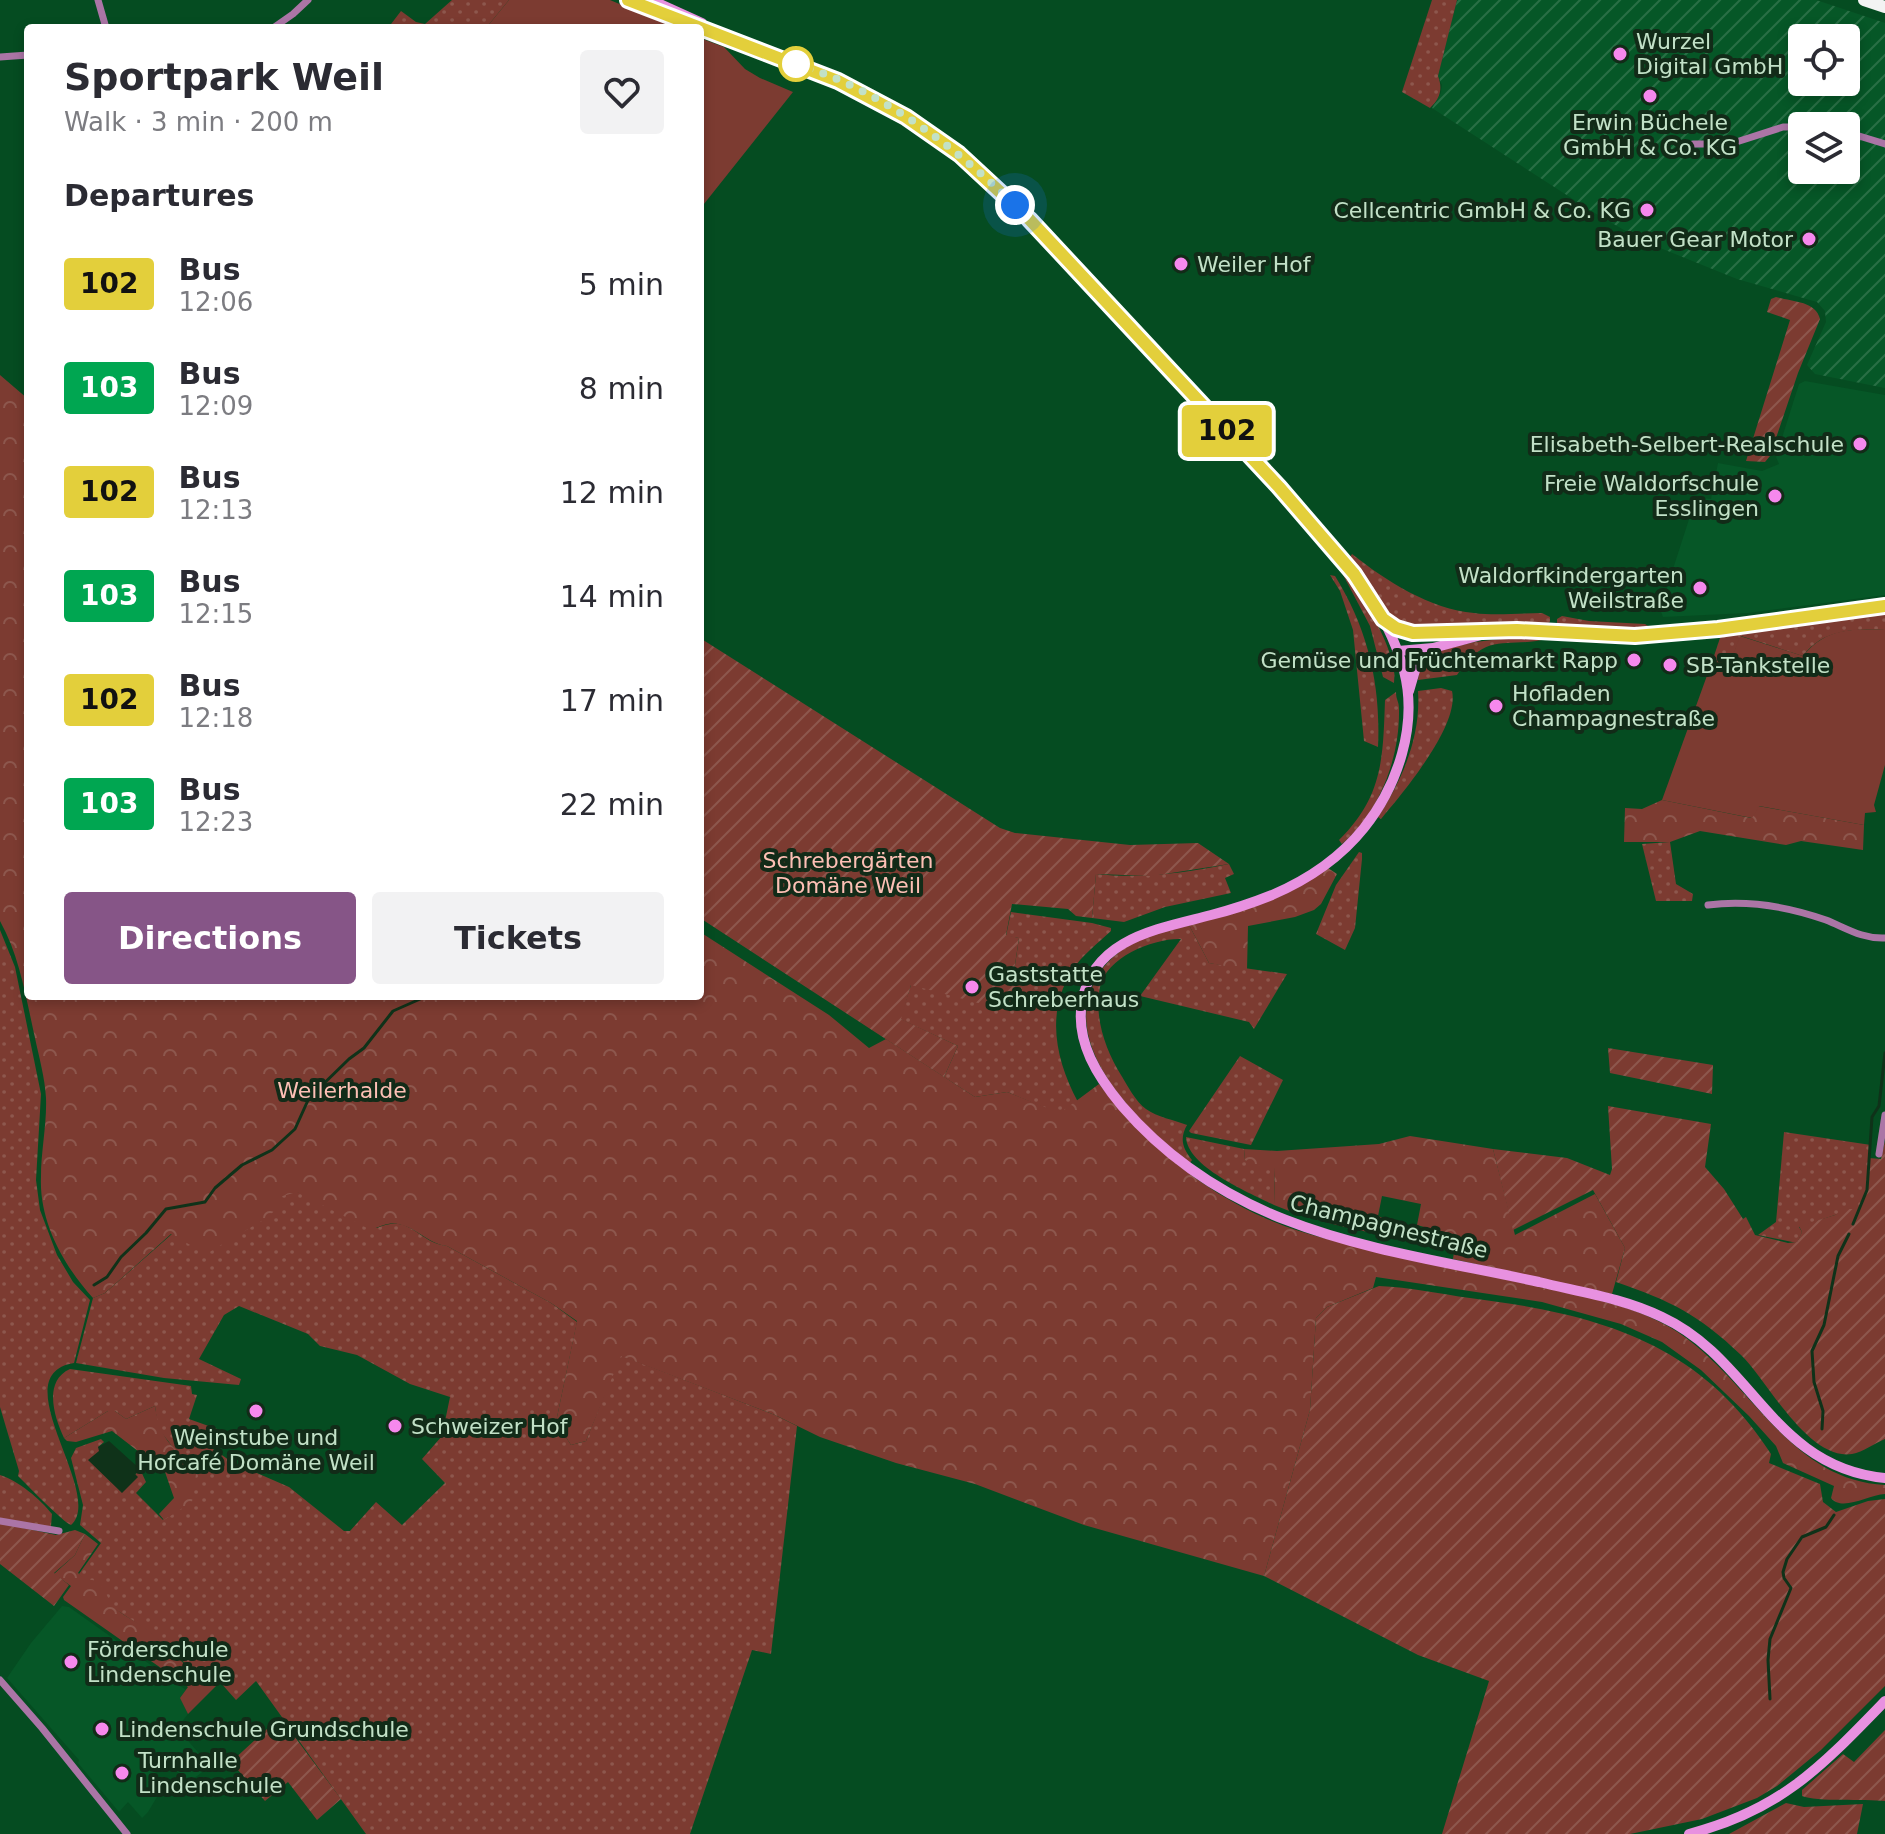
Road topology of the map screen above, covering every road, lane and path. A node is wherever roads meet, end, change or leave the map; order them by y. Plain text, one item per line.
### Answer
1 (98, 0) edge
2 (308, 0) edge
3 (628, 0) edge
4 (650, 0) edge
5 (667, 0) edge
6 (1864, 0) edge
7 (1885, 7) edge
8 (664, 15) junction
9 (688, 16) junction
10 (105, 24) edge
11 (278, 24) edge
12 (691, 24) edge
13 (703, 24) edge
14 (704, 25) edge
15 (704, 28) edge
16 (721, 34) junction
17 (24, 55) edge
18 (0, 57) edge
19 (1788, 127) edge
20 (1860, 136) edge
21 (1693, 144) dead end
22 (1885, 144) edge
23 (1885, 606) edge
24 (1383, 619) junction
25 (1492, 631) junction
26 (1428, 633) junction
27 (1433, 648) junction
28 (1398, 651) junction
29 (1409, 670) junction
30 (1708, 905) dead end
31 (1885, 938) edge
32 (1885, 1115) edge
33 (1879, 1154) dead end
34 (1881, 1478) edge
35 (0, 1521) edge
36 (59, 1531) dead end
37 (0, 1680) edge
38 (1885, 1701) edge
39 (127, 1834) edge
40 (1689, 1834) edge

1 - 10 street
2 - 11 street
3 - 8 main road
4 - 8 main road
4 - 9 main road
5 - 9 main road
6 - 7 highway
8 - 12 main road
9 - 13 main road
14 - 16 main road
15 - 16 main road
16 - 24 main road, Champagnestraße
17 - 18 street
19 - 21 street
20 - 22 street
23 - 25 main road
24 - 26 main road
24 - 28 main road, Champagnestraße
25 - 26 main road
25 - 27 main road
26 - 28 main road
27 - 28 main road
27 - 29 main road
28 - 29 main road, Champagnestraße
29 - 34 main road, Champagnestraße
30 - 31 street
32 - 33 street
35 - 36 street
37 - 39 street
38 - 40 main road

